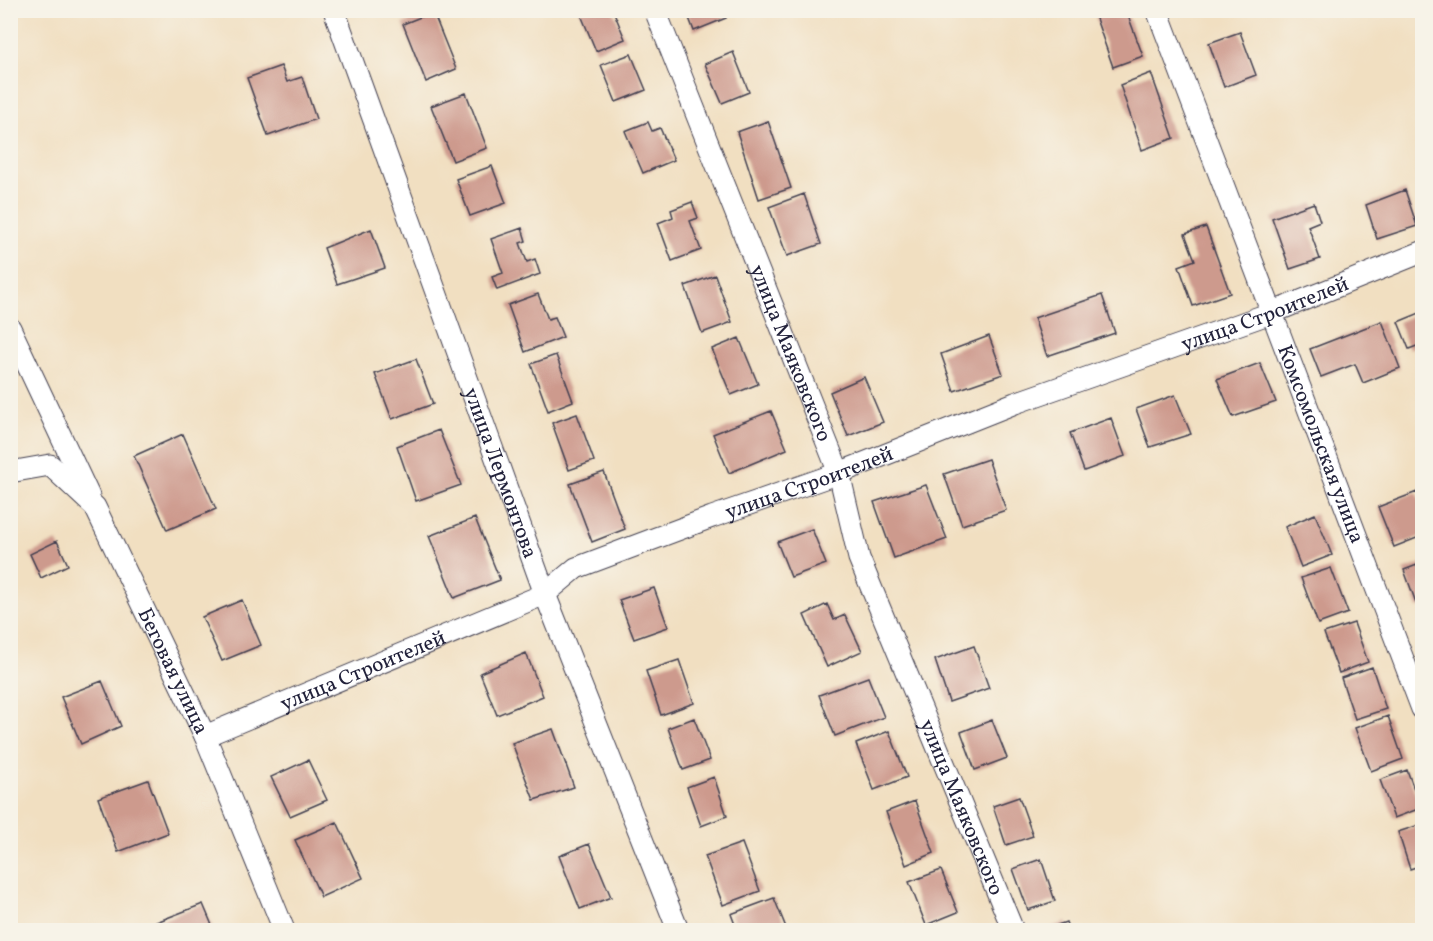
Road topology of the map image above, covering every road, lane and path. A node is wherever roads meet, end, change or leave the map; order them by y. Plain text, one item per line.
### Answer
1 (334, 10) edge
2 (655, 10) edge
3 (1157, 10) edge
4 (1422, 252) edge
5 (1271, 313) junction
6 (10, 328) edge
7 (10, 472) edge
8 (839, 473) junction
9 (94, 507) junction
10 (544, 594) junction
11 (1422, 709) edge
12 (205, 736) junction
13 (284, 930) edge
14 (678, 930) edge
15 (1013, 930) edge

1 - 10 street, улица Лермонтова
2 - 8 street, улица Маяковского
3 - 5 street, Комсомольская улица
4 - 5 street, улица Строителей
5 - 8 street, улица Строителей
5 - 11 street, Комсомольская улица
6 - 9 street
7 - 9 street, Беговая улица
8 - 10 street, улица Строителей
8 - 15 street, улица Маяковского
9 - 12 street, Беговая улица
10 - 12 street, улица Строителей
10 - 14 street, улица Лермонтова
12 - 13 street, Беговая улица

